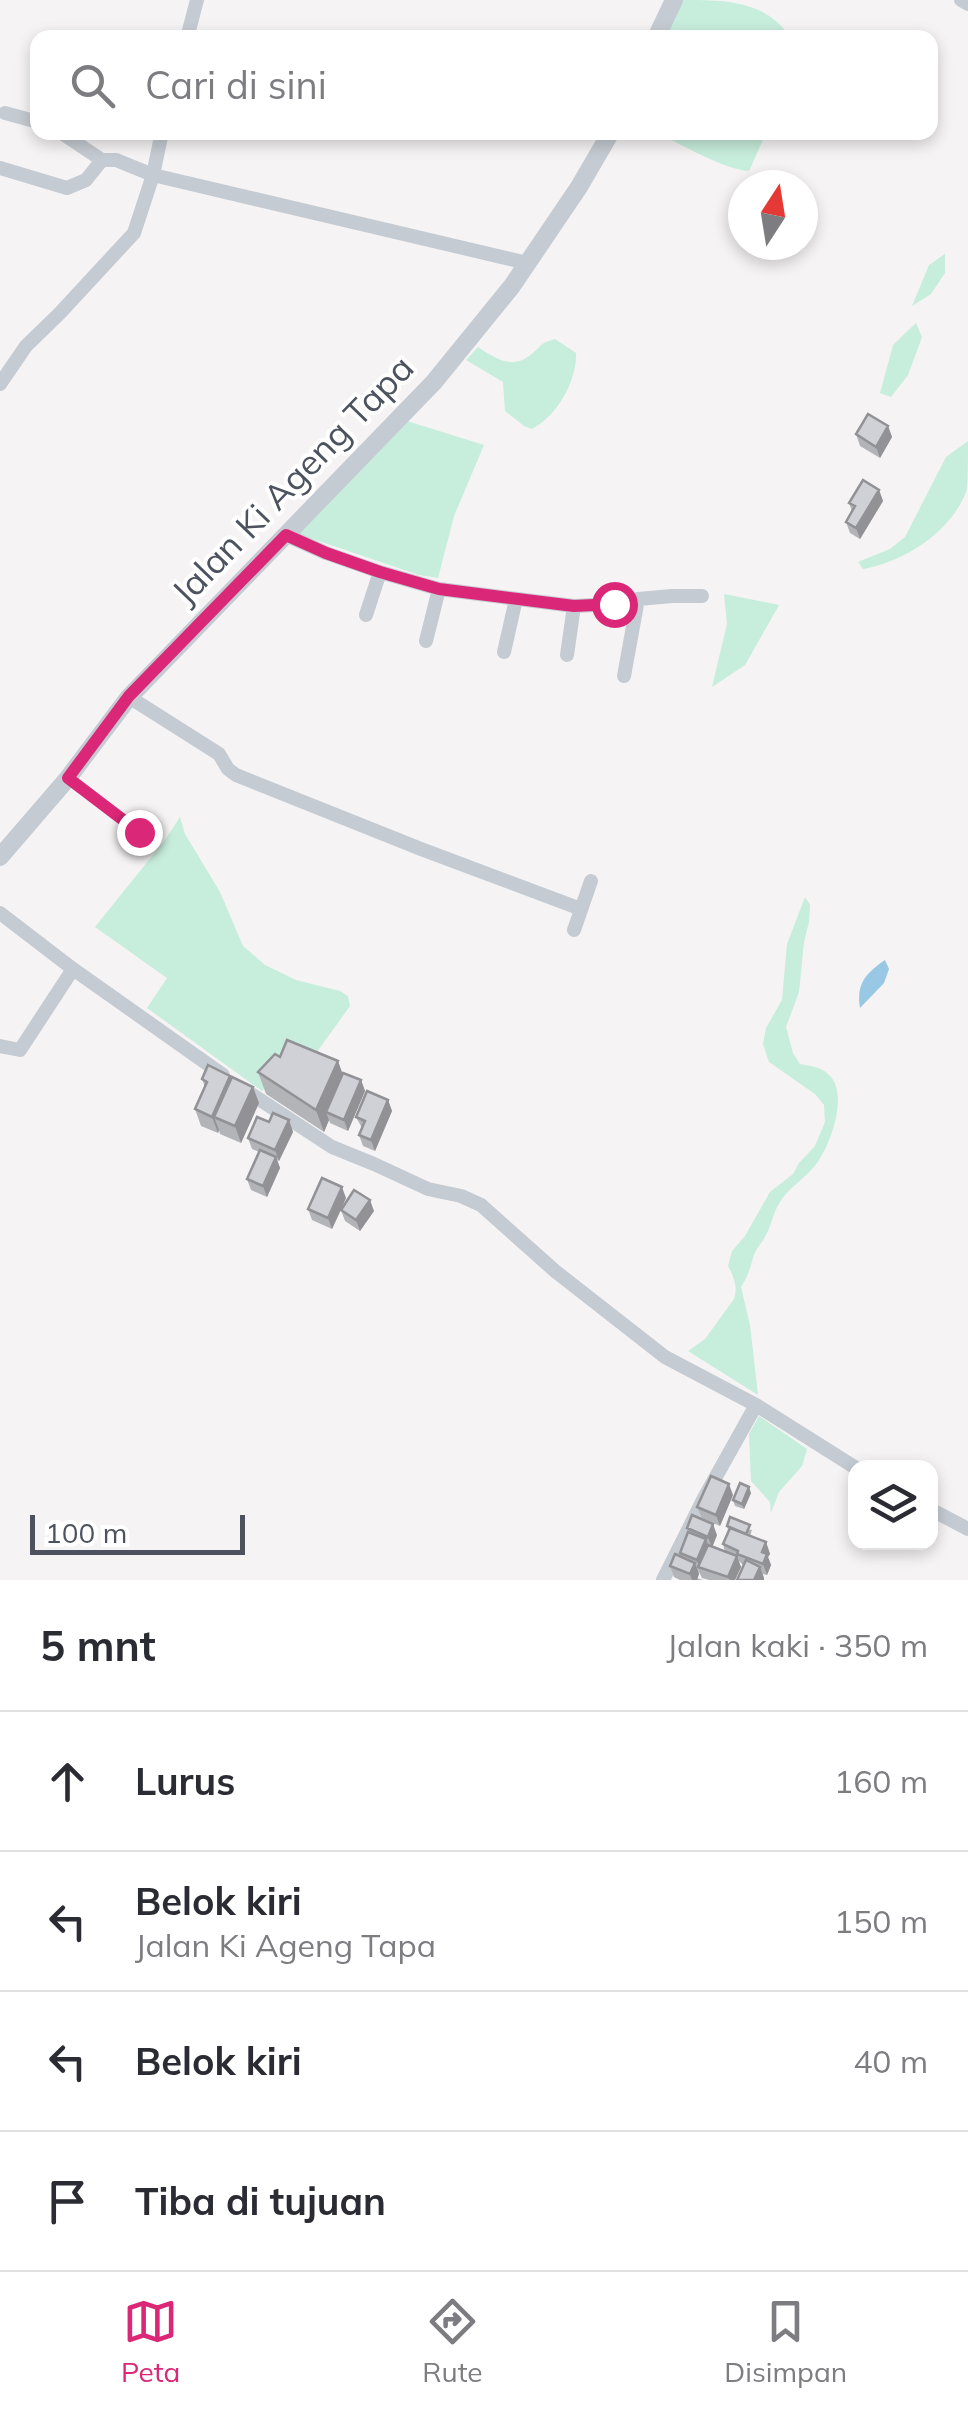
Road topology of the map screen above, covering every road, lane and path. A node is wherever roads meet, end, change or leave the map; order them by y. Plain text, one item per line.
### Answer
1 (197, 0) edge
2 (674, 0) edge
3 (961, 0) edge
4 (968, 4) edge
5 (189, 30) edge
6 (660, 30) edge
7 (5, 113) dead end
8 (30, 120) edge
9 (72, 140) edge
10 (160, 140) edge
11 (607, 140) edge
12 (102, 160) junction
13 (0, 168) edge
14 (153, 175) junction
15 (527, 263) junction
16 (0, 384) edge
17 (286, 535) junction
18 (380, 572) junction
19 (439, 589) junction
20 (702, 596) dead end
21 (516, 598) junction
22 (638, 598) junction
23 (574, 606) junction
24 (366, 615) dead end
25 (426, 641) dead end
26 (504, 652) dead end
27 (567, 655) dead end
28 (624, 676) dead end
29 (129, 696) junction
30 (68, 778) junction
31 (139, 832) dead end
32 (0, 857) edge
33 (591, 881) dead end
34 (581, 909) junction
35 (0, 913) edge
36 (574, 930) dead end
37 (73, 970) junction
38 (0, 1047) edge
39 (756, 1405) junction
40 (848, 1463) edge
41 (938, 1513) edge
42 (968, 1529) edge
43 (663, 1580) edge

1 - 5 street
2 - 6 street
3 - 4 street
7 - 8 street
9 - 12 street
10 - 14 street
11 - 15 street, Jalan Ki Ageng Tapa
12 - 13 street
12 - 14 street
14 - 15 street
14 - 16 street
15 - 17 street, Jalan Ki Ageng Tapa
17 - 18 street
17 - 29 street, Jalan Ki Ageng Tapa
18 - 19 street
18 - 24 street
19 - 21 street
19 - 25 street
20 - 22 street
21 - 23 street
21 - 26 street
22 - 23 street
22 - 28 street
23 - 27 street
29 - 30 street, Jalan Ki Ageng Tapa
29 - 34 street
30 - 31 lane
30 - 32 street, Jalan Ki Ageng Tapa
33 - 34 street
34 - 36 street
35 - 37 street
37 - 38 street
37 - 39 street
39 - 40 street
39 - 43 street
41 - 42 street

